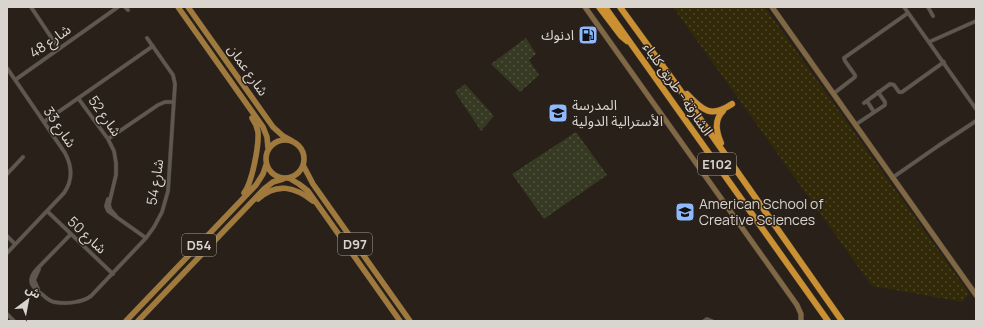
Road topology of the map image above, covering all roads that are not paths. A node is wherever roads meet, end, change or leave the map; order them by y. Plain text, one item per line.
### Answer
1 (31, 7) edge
2 (118, 7) edge
3 (178, 7) edge
4 (188, 7) edge
5 (585, 7) edge
6 (599, 7) edge
7 (605, 7) edge
8 (620, 7) edge
9 (772, 7) edge
10 (904, 7) edge
11 (928, 7) edge
12 (908, 13) junction
13 (933, 16) dead end
14 (976, 21) edge
15 (147, 38) dead end
16 (929, 42) junction
17 (632, 45) junction
18 (153, 46) junction
19 (59, 48) junction
20 (944, 62) junction
21 (7, 68) edge
22 (15, 80) junction
23 (673, 80) junction
24 (878, 92) junction
25 (833, 94) junction
26 (78, 98) junction
27 (245, 101) junction
28 (174, 102) junction
29 (732, 104) dead end
30 (724, 109) junction
31 (976, 109) edge
32 (874, 112) junction
33 (976, 121) edge
34 (44, 122) junction
35 (855, 125) junction
36 (108, 139) junction
37 (292, 141) junction
38 (268, 148) junction
39 (23, 157) dead end
40 (728, 157) junction
41 (266, 164) junction
42 (303, 165) junction
43 (7, 173) edge
44 (892, 178) junction
45 (286, 179) junction
46 (317, 204) junction
47 (234, 207) junction
48 (244, 210) junction
49 (46, 211) junction
50 (71, 234) junction
51 (7, 236) edge
52 (146, 238) junction
53 (15, 244) junction
54 (7, 253) edge
55 (113, 274) junction
56 (976, 295) edge
57 (7, 314) edge
58 (14, 321) edge
59 (126, 321) edge
60 (138, 321) edge
61 (400, 321) edge
62 (410, 321) edge
63 (704, 321) edge
64 (712, 321) edge
65 (801, 321) edge
66 (828, 321) edge
67 (844, 321) edge

1 - 19 street
2 - 19 street, شارع 48
3 - 27 main road, شارع عمان
4 - 37 main road, شارع عمان
5 - 65 street
6 - 17 highway
7 - 17 highway, الشارقة - طريق كلباء / E102
8 - 23 highway, الشارقة - طريق كلباء / E102
9 - 25 street
10 - 12 street
11 - 13 street
12 - 16 street
12 - 25 street
14 - 16 street
15 - 18 street, شارع 54
16 - 20 street
17 - 66 highway, الشارقة - طريق كلباء / E102
18 - 26 street
18 - 28 street, شارع 54
19 - 22 street, شارع 48
20 - 24 street
20 - 31 street
21 - 22 street, شارع 33
22 - 34 street, شارع 33
23 - 30 highway
23 - 40 highway, الشارقة - طريق كلباء / E102
24 - 32 street
24 - 32 street
25 - 35 street
26 - 34 street
26 - 36 street, شارع 52
27 - 38 main road, شارع عمان
27 - 47 main road
28 - 36 street
28 - 52 street, شارع 54
29 - 30 highway
30 - 40 highway
32 - 35 street
33 - 44 street
34 - 49 street, شارع 33
35 - 44 street
36 - 52 street, شارع 52
37 - 38 main road
37 - 42 main road
38 - 41 main road
39 - 43 street
40 - 67 highway, الشارقة - طريق كلباء / E102
41 - 45 main road
41 - 47 main road, D54
42 - 45 main road
42 - 62 main road, D97
44 - 56 street
45 - 46 main road, D97
45 - 48 main road, D54
46 - 48 main road
46 - 61 main road, D97
47 - 59 main road, D54
48 - 60 main road, D54
49 - 50 street, شارع 50
49 - 53 street, شارع 33
50 - 55 street, شارع 50
50 - 55 street, شارع 54
51 - 53 street
52 - 55 street, شارع 54
53 - 54 street, شارع 33
57 - 58 street
63 - 64 street

